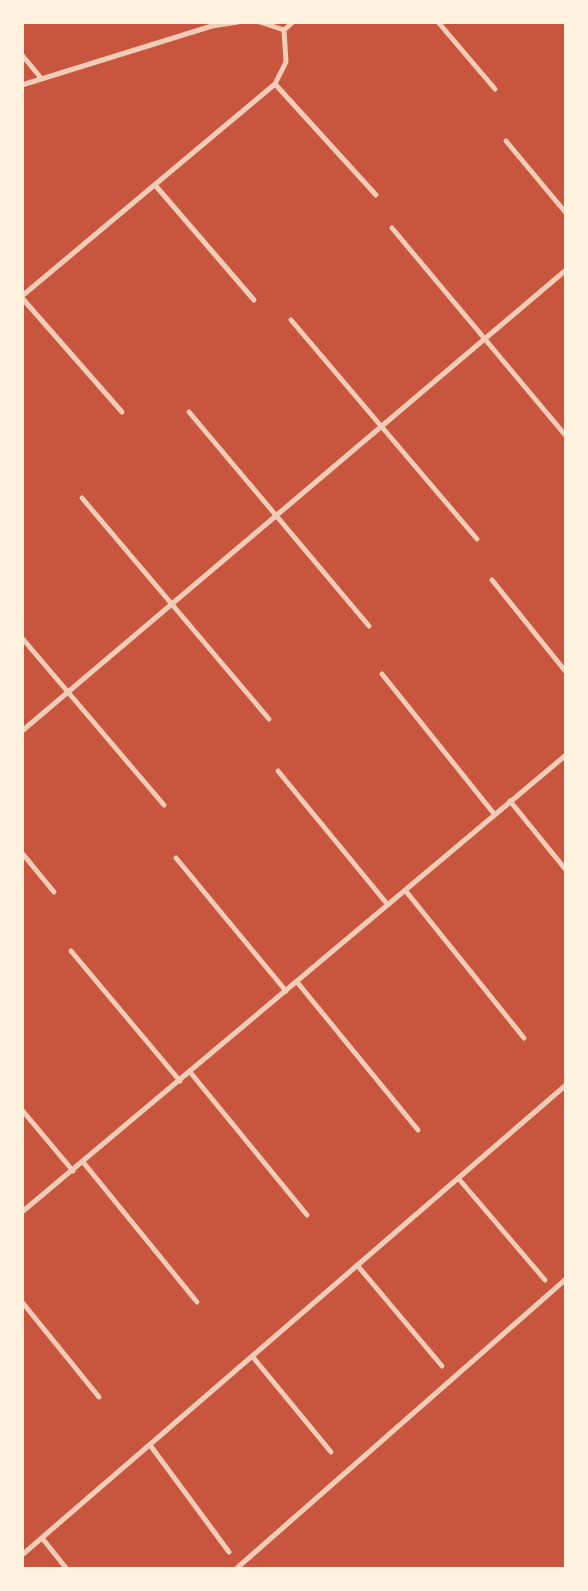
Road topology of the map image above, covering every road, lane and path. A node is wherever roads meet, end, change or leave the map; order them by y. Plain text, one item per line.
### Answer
1 (238, 22) edge
2 (260, 22) edge
3 (293, 22) edge
4 (438, 22) edge
5 (229, 23) edge
6 (284, 30) junction
7 (22, 55) edge
8 (41, 78) junction
9 (274, 84) junction
10 (22, 85) edge
11 (494, 89) dead end
12 (506, 141) dead end
13 (155, 185) junction
14 (376, 195) dead end
15 (566, 213) edge
16 (392, 228) dead end
17 (566, 270) edge
18 (22, 297) edge
19 (254, 300) dead end
20 (291, 320) dead end
21 (485, 339) junction
22 (122, 412) dead end
23 (189, 412) dead end
24 (381, 426) junction
25 (566, 436) edge
26 (82, 498) dead end
27 (276, 516) junction
28 (476, 539) dead end
29 (492, 580) dead end
30 (172, 604) junction
31 (369, 626) dead end
32 (22, 638) edge
33 (566, 672) edge
34 (382, 674) dead end
35 (68, 692) junction
36 (269, 719) dead end
37 (22, 731) edge
38 (566, 755) edge
39 (278, 771) dead end
40 (510, 801) junction
41 (164, 805) dead end
42 (495, 814) junction
43 (22, 853) edge
44 (176, 858) dead end
45 (566, 870) edge
46 (405, 890) junction
47 (54, 892) dead end
48 (388, 905) junction
49 (70, 951) dead end
50 (297, 982) junction
51 (286, 991) junction
52 (524, 1038) dead end
53 (190, 1072) junction
54 (180, 1081) junction
55 (563, 1087) edge
56 (566, 1094) edge
57 (22, 1110) edge
58 (418, 1130) dead end
59 (84, 1162) junction
60 (73, 1171) junction
61 (458, 1178) junction
62 (22, 1212) edge
63 (307, 1215) dead end
64 (357, 1265) junction
65 (566, 1279) edge
66 (545, 1280) dead end
67 (22, 1302) edge
68 (197, 1302) dead end
69 (252, 1356) junction
70 (442, 1366) dead end
71 (99, 1397) dead end
72 (150, 1445) junction
73 (331, 1452) dead end
74 (42, 1538) junction
75 (229, 1552) dead end
76 (22, 1555) edge
77 (66, 1568) edge
78 (237, 1568) edge

1 - 5 street
2 - 6 street
3 - 6 street
4 - 11 street
5 - 8 street
6 - 9 street
7 - 8 street
8 - 10 street
9 - 13 street
9 - 14 street
12 - 15 street
13 - 18 street
13 - 19 street
16 - 21 street
17 - 21 street
18 - 22 street
20 - 24 street
21 - 24 street
21 - 25 street
23 - 27 street
24 - 27 street
24 - 28 street
26 - 30 street
27 - 30 street
27 - 31 street
29 - 33 street
30 - 35 street
30 - 36 street
32 - 35 street
34 - 42 street
35 - 37 street
35 - 41 street
38 - 40 street
39 - 48 street
40 - 42 street
40 - 45 street
42 - 46 street
43 - 47 street
44 - 51 street
46 - 48 street
46 - 52 street
48 - 50 street
49 - 54 street
50 - 51 street
50 - 58 street
51 - 53 street
53 - 54 street
53 - 63 street
54 - 59 street
55 - 56 street
55 - 61 street
57 - 60 street
59 - 60 street
59 - 68 street
60 - 62 street
61 - 64 street
61 - 66 street
64 - 69 street
64 - 70 street
65 - 78 street
67 - 71 street
69 - 72 street
69 - 73 street
72 - 74 street
72 - 75 street
74 - 76 street
74 - 77 street

